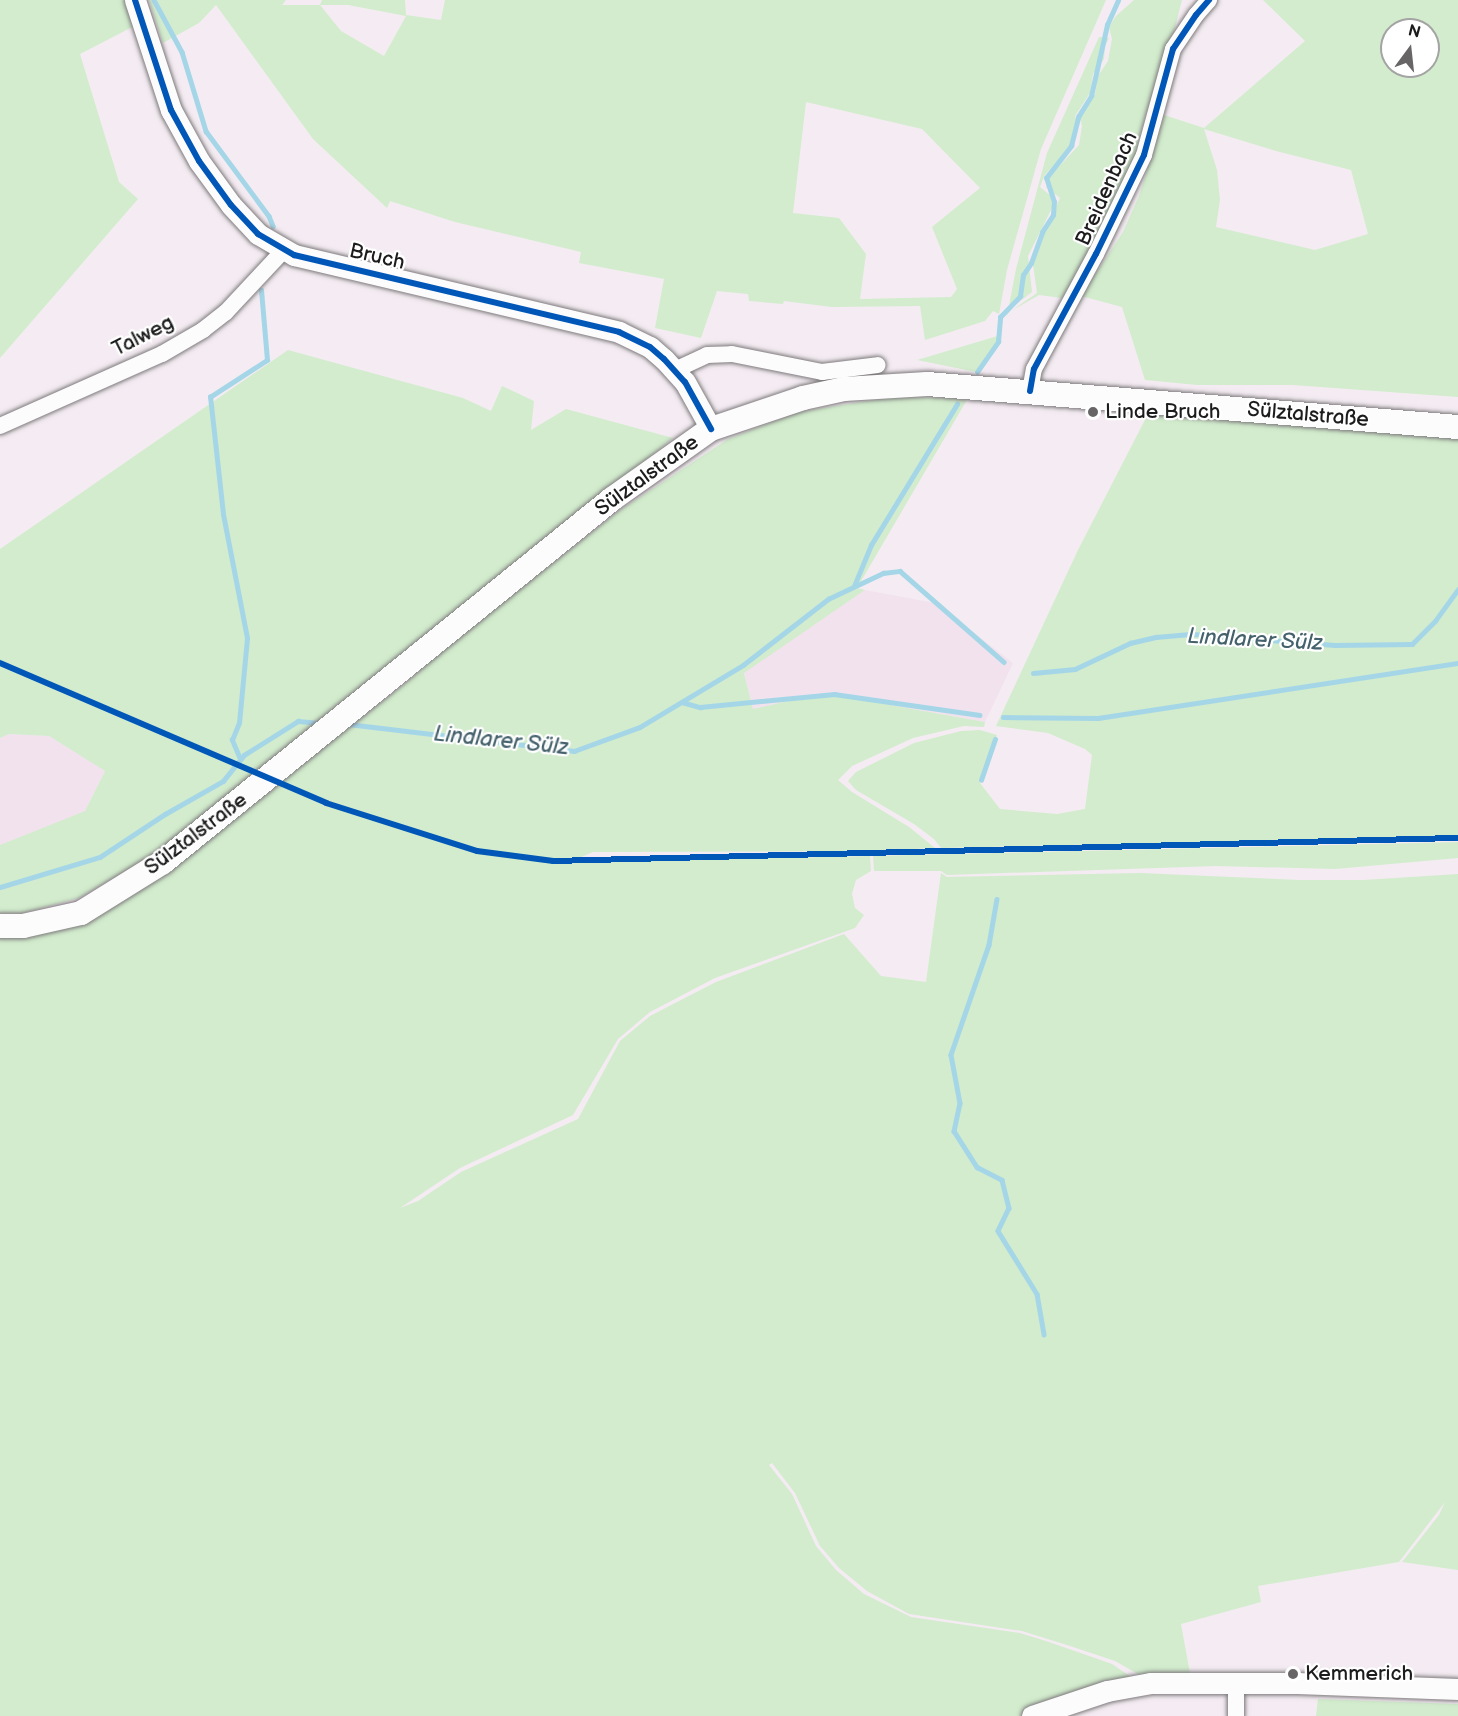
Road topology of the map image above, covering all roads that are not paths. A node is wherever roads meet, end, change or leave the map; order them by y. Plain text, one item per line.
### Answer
1 (135, 0) edge
2 (1209, 0) edge
3 (283, 251) junction
4 (878, 365) dead end
5 (675, 370) junction
6 (1030, 391) junction
7 (0, 426) edge
8 (1458, 427) edge
9 (711, 429) junction
10 (0, 926) edge
11 (1236, 1682) junction
12 (1458, 1689) edge
13 (1032, 1716) edge
14 (1236, 1716) edge

1 - 3 street, Bruch
2 - 6 street, Breidenbach
3 - 5 street, Bruch
3 - 7 street, Talweg
4 - 5 street
5 - 9 street, Bruch
6 - 8 main road, Sülztalstraße
6 - 9 main road, Sülztalstraße
9 - 10 main road, Sülztalstraße
11 - 12 street
11 - 13 street
11 - 14 street

